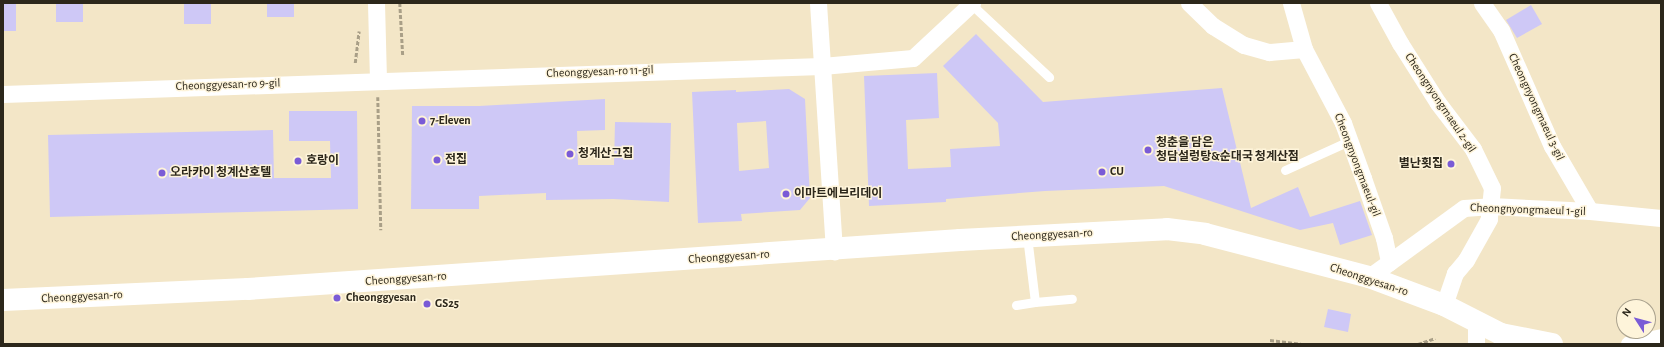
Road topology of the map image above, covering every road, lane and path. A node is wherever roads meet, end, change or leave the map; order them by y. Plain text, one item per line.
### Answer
1 (376, 3) edge
2 (400, 3) edge
3 (818, 3) edge
4 (1189, 3) edge
5 (1291, 3) edge
6 (1378, 3) edge
7 (1482, 3) edge
8 (972, 4) edge
9 (359, 28) dead end
10 (1304, 49) junction
11 (403, 56) dead end
12 (355, 64) dead end
13 (822, 66) junction
14 (1049, 77) dead end
15 (378, 79) junction
16 (3, 94) edge
17 (1349, 141) junction
18 (1285, 170) dead end
19 (1491, 206) junction
20 (1590, 211) junction
21 (1661, 218) edge
22 (381, 230) dead end
23 (1027, 236) junction
24 (834, 251) junction
25 (1389, 262) junction
26 (1369, 277) junction
27 (1072, 299) dead end
28 (3, 300) edge
29 (1035, 302) junction
30 (1016, 305) dead end
31 (1444, 305) junction
32 (1476, 321) junction
33 (1661, 337) edge
34 (1436, 338) dead end
35 (1270, 340) dead end
36 (1301, 344) edge
37 (1418, 344) edge
38 (1476, 344) edge
39 (1552, 344) edge
40 (1629, 344) edge

1 - 15 street
2 - 11 path
3 - 13 street
4 - 10 street
5 - 10 street, Cheongnyongmaeul-gil
6 - 19 street, Cheongnyongmaeul 2-gil
7 - 20 street, Cheongnyongmaeul 3-gil
8 - 13 street, Cheonggyesan-ro 11-gil
8 - 14 lane
9 - 12 path
10 - 17 street, Cheongnyongmaeul-gil
13 - 15 street, Cheonggyesan-ro 11-gil
13 - 24 street
15 - 16 street, Cheonggyesan-ro 9-gil
15 - 22 path
17 - 18 lane
17 - 25 street, Cheongnyongmaeul-gil
19 - 20 street, Cheongnyongmaeul 1-gil
19 - 25 street, Cheongnyongmaeul 1-gil
19 - 31 street
20 - 21 street, Cheongnyongmaeul 1-gil
23 - 24 street, Cheonggyesan-ro
23 - 26 street, Cheonggyesan-ro
23 - 29 lane
24 - 28 street, Cheonggyesan-ro
25 - 26 street, Cheongnyongmaeul 1-gil
26 - 31 street, Cheonggyesan-ro
27 - 29 lane
29 - 30 lane
31 - 32 street, Cheonggyesan-ro
32 - 38 street
32 - 39 street, Cheonggyesan-ro
33 - 40 street
34 - 37 path
35 - 36 path

